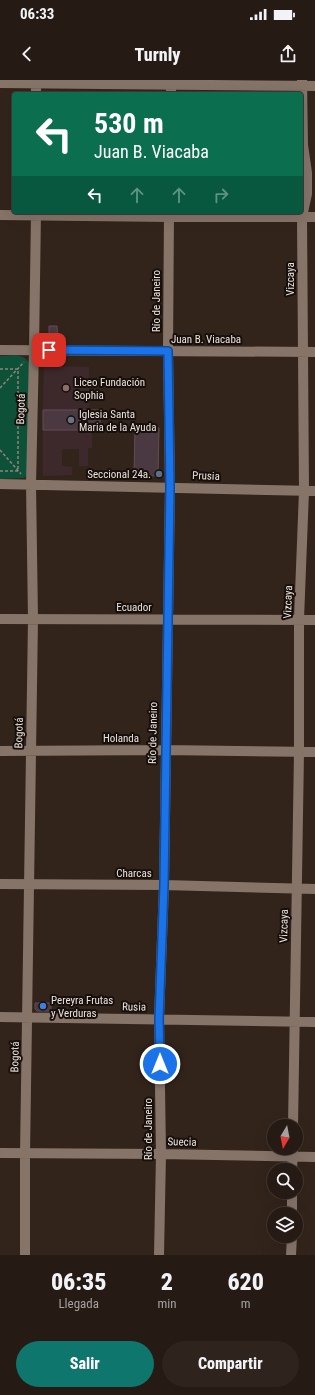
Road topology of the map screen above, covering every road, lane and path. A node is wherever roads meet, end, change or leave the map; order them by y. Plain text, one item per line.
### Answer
1 (36, 82) edge
2 (0, 83) edge
3 (302, 83) edge
4 (171, 86) edge
5 (315, 86) edge
6 (303, 151) edge
7 (303, 212) edge
8 (36, 214) edge
9 (303, 214) edge
10 (0, 215) edge
11 (169, 215) edge
12 (302, 217) junction
13 (315, 217) edge
14 (0, 350) edge
15 (34, 350) junction
16 (168, 351) junction
17 (302, 352) junction
18 (315, 352) edge
19 (0, 369) edge
20 (18, 369) junction
21 (0, 388) edge
22 (0, 450) edge
23 (0, 471) edge
24 (18, 471) junction
25 (0, 484) edge
26 (31, 484) junction
27 (170, 487) junction
28 (304, 491) junction
29 (315, 491) edge
30 (0, 619) edge
31 (33, 619) junction
32 (167, 619) junction
33 (299, 619) junction
34 (315, 620) edge
35 (31, 750) junction
36 (165, 750) junction
37 (0, 751) edge
38 (299, 752) junction
39 (315, 752) edge
40 (0, 884) edge
41 (30, 884) junction
42 (164, 885) junction
43 (297, 889) junction
44 (315, 889) edge
45 (0, 1017) edge
46 (27, 1017) junction
47 (159, 1019) junction
48 (294, 1021) junction
49 (315, 1022) edge
50 (293, 1119) edge
51 (267, 1152) edge
52 (0, 1153) edge
53 (25, 1154) junction
54 (161, 1154) junction
55 (303, 1154) edge
56 (315, 1157) edge
57 (292, 1243) edge
58 (25, 1255) edge
59 (159, 1255) edge
60 (291, 1255) edge

1 - 2 street
1 - 4 street
3 - 4 street
3 - 5 street
6 - 7 street, Vizcaya
8 - 10 street
8 - 11 street
8 - 15 street, Bogotá
9 - 12 street, Vizcaya
11 - 12 street
11 - 16 street, Río de Janeiro
12 - 13 street
12 - 17 street, Vizcaya
14 - 15 street, Juan B. Viacaba
15 - 16 street, Juan B. Viacaba
15 - 26 street, Bogotá
16 - 17 street, Juan B. Viacaba
16 - 27 street, Río de Janeiro
17 - 18 street, Juan B. Viacaba
17 - 28 street, Vizcaya
19 - 20 path
20 - 21 path
20 - 24 path
22 - 24 path
23 - 24 path
25 - 26 street, Prusia
26 - 27 street, Prusia
26 - 31 street, Bogotá
27 - 28 street, Prusia
27 - 32 street, Río de Janeiro
28 - 29 street, Prusia
28 - 33 street, Vizcaya
30 - 31 street, Ecuador
31 - 32 street, Ecuador
31 - 35 street, Bogotá
32 - 33 street, Ecuador
32 - 36 street, Río de Janeiro
33 - 34 street, Ecuador
33 - 38 street, Vizcaya
35 - 36 street, Holanda
35 - 37 street, Holanda
35 - 41 street, Bogotá
36 - 38 street, Holanda
36 - 42 street, Río de Janeiro
38 - 39 street, Holanda
38 - 43 street, Vizcaya
40 - 41 street, Charcas
41 - 42 street, Charcas
41 - 46 street, Bogotá
42 - 43 street, Charcas
42 - 47 street, Río de Janeiro
43 - 44 street, Charcas
43 - 48 street, Vizcaya
45 - 46 street, Rusia
46 - 47 street, Rusia
46 - 53 street, Bogotá
47 - 48 street, Rusia
47 - 54 street, Río de Janeiro
48 - 49 street, Rusia
48 - 50 street, Vizcaya
51 - 54 street, Suecia
52 - 53 street, Suecia
53 - 54 street, Suecia
53 - 58 street, Bogotá
54 - 59 street, Río de Janeiro
55 - 56 street, Suecia
57 - 60 street

